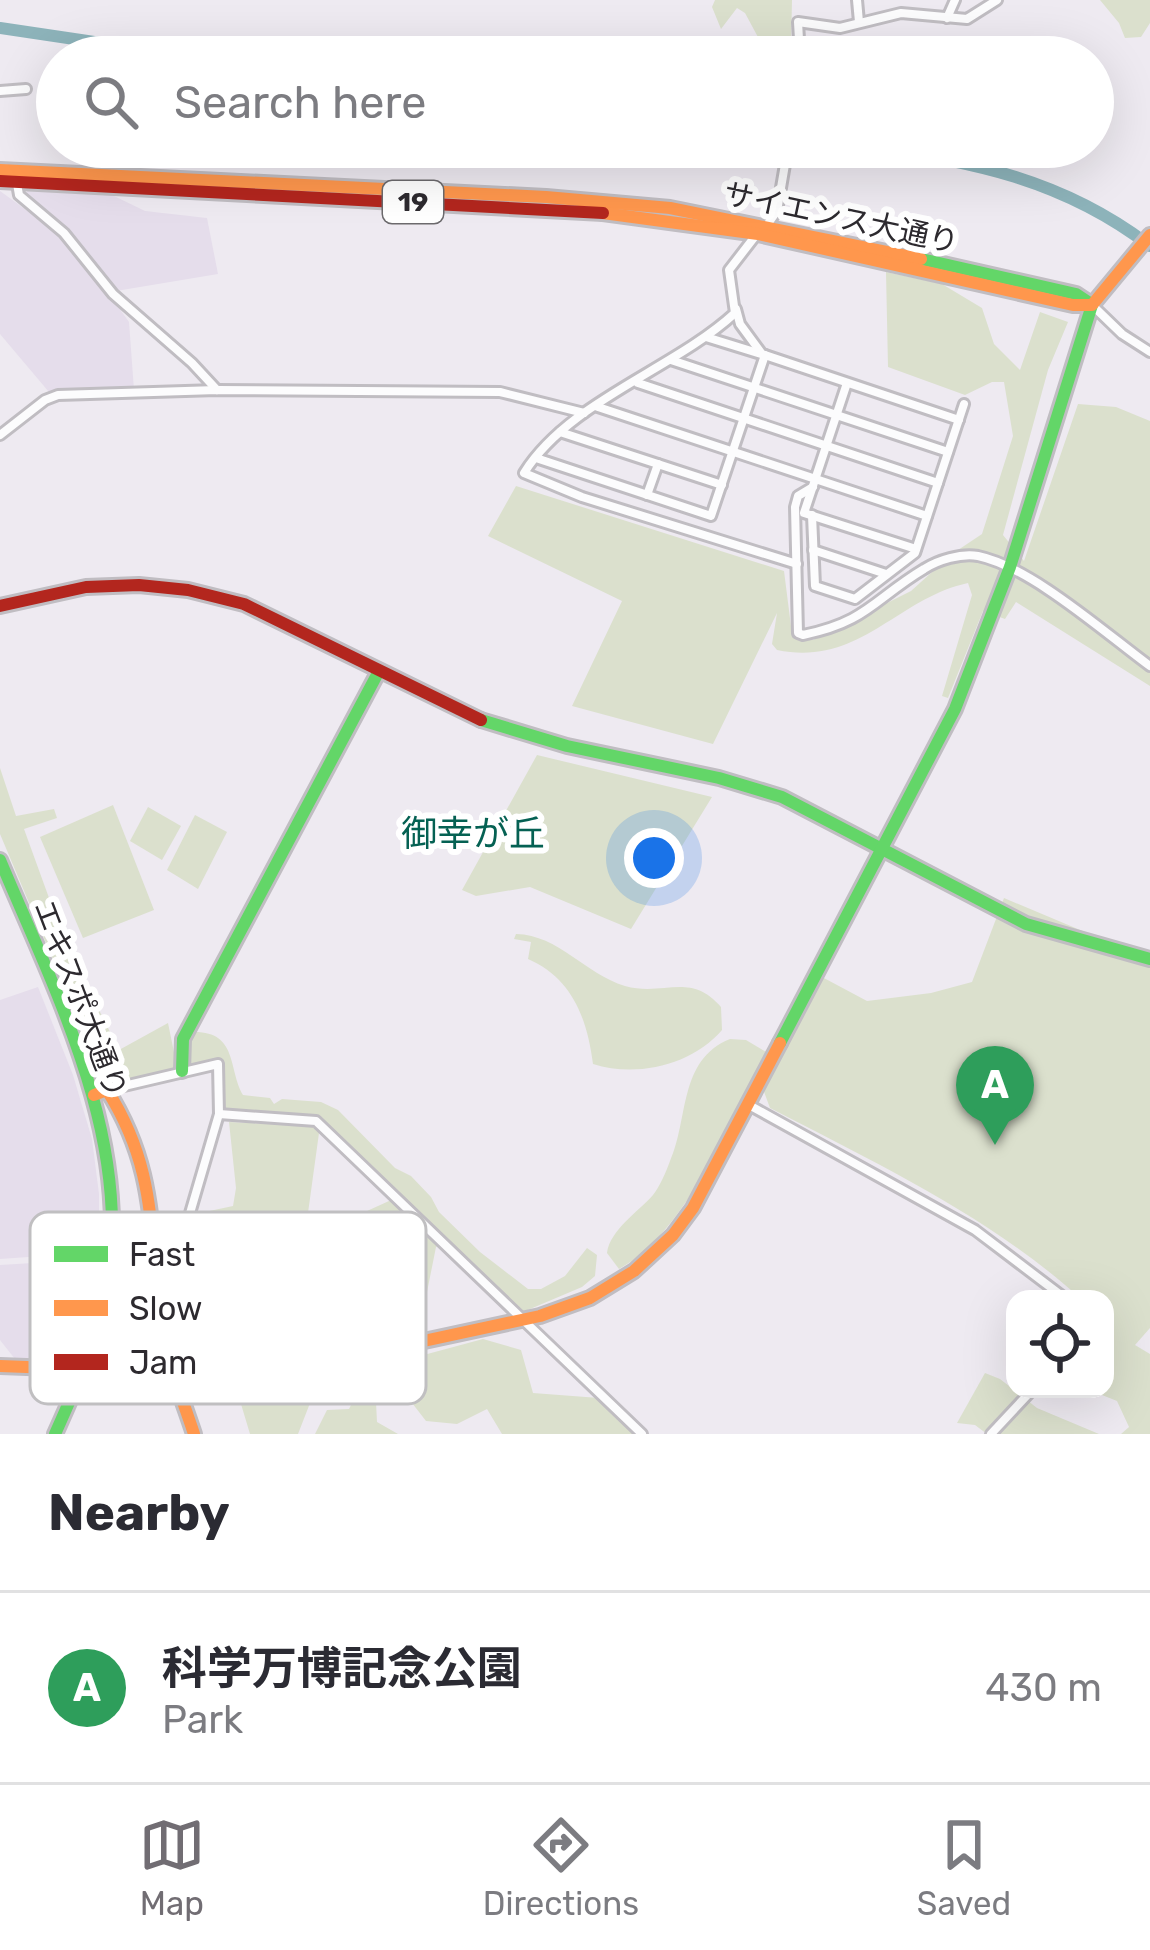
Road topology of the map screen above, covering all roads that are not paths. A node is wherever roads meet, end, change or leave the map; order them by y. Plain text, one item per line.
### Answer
1 (857, 0) edge
2 (956, 0) edge
3 (997, 0) edge
4 (947, 18) junction
5 (859, 23) junction
6 (799, 36) edge
7 (26, 89) dead end
8 (0, 91) edge
9 (784, 168) edge
10 (0, 170) edge
11 (16, 176) junction
12 (0, 181) edge
13 (762, 229) junction
14 (1149, 237) edge
15 (1092, 305) junction
16 (736, 309) junction
17 (706, 337) junction
18 (1150, 352) edge
19 (764, 355) junction
20 (671, 360) junction
21 (636, 382) junction
22 (847, 383) junction
23 (754, 387) junction
24 (217, 390) junction
25 (964, 404) dead end
26 (596, 407) junction
27 (586, 413) junction
28 (837, 415) junction
29 (744, 418) junction
30 (959, 420) junction
31 (560, 432) junction
32 (0, 435) edge
33 (826, 446) junction
34 (733, 452) junction
35 (949, 452) junction
36 (536, 458) junction
37 (658, 464) junction
38 (814, 483) junction
39 (938, 483) junction
40 (722, 485) junction
41 (647, 495) junction
42 (812, 515) junction
43 (927, 517) junction
44 (814, 550) junction
45 (916, 550) junction
46 (797, 563) junction
47 (1010, 567) junction
48 (887, 574) junction
49 (0, 606) edge
50 (1150, 667) edge
51 (379, 670) junction
52 (884, 848) junction
53 (0, 860) edge
54 (1150, 959) edge
55 (182, 1071) junction
56 (100, 1092) junction
57 (749, 1106) junction
58 (219, 1114) junction
59 (112, 1212) edge
60 (154, 1212) edge
61 (190, 1212) edge
62 (411, 1212) edge
63 (426, 1226) edge
64 (1054, 1290) edge
65 (524, 1320) junction
66 (426, 1341) edge
67 (0, 1366) edge
68 (30, 1367) edge
69 (1025, 1398) edge
70 (71, 1404) edge
71 (184, 1404) edge
72 (56, 1434) edge
73 (194, 1434) edge
74 (641, 1434) edge
75 (991, 1434) edge

1 - 5 street
2 - 4 street
3 - 4 street
4 - 5 street
5 - 6 street
7 - 8 street
9 - 13 street
10 - 11 street, サイエンス大通り / 19
11 - 12 street, サイエンス大通り / 19
11 - 13 street, サイエンス大通り / 19
11 - 24 street
13 - 15 street, サイエンス大通り / 19
13 - 16 street
14 - 15 street
15 - 18 street
15 - 47 street
16 - 17 street
16 - 19 street
17 - 19 street
17 - 20 street
19 - 22 street
19 - 23 street
20 - 21 street
20 - 23 street
21 - 26 street
21 - 29 street
22 - 28 street
22 - 30 street
23 - 28 street
23 - 29 street
24 - 27 street
24 - 32 street
25 - 30 street
26 - 27 street
26 - 34 street
27 - 31 street
28 - 33 street
28 - 35 street
29 - 33 street
29 - 34 street
30 - 35 street
31 - 36 street
31 - 37 street
33 - 38 street
33 - 39 street
34 - 38 street
34 - 40 street
35 - 39 street
36 - 41 street
36 - 46 street
37 - 40 street
37 - 41 street
38 - 42 street
38 - 43 street
38 - 46 street
39 - 43 street
40 - 41 street
42 - 44 street
42 - 45 street
43 - 45 street
44 - 48 street
44 - 48 street
45 - 48 street
46 - 47 street
47 - 50 street
47 - 52 street
49 - 51 street
51 - 52 street
51 - 55 street
52 - 54 street
52 - 57 street
53 - 56 street, エキスポ大通り
55 - 56 street
55 - 58 street
56 - 59 street, エキスポ大通り
56 - 60 street
57 - 64 street
57 - 65 street
58 - 61 street
58 - 62 street
63 - 65 street
65 - 66 street
65 - 74 street
67 - 68 street
69 - 75 street
70 - 72 street, エキスポ大通り
71 - 73 street

